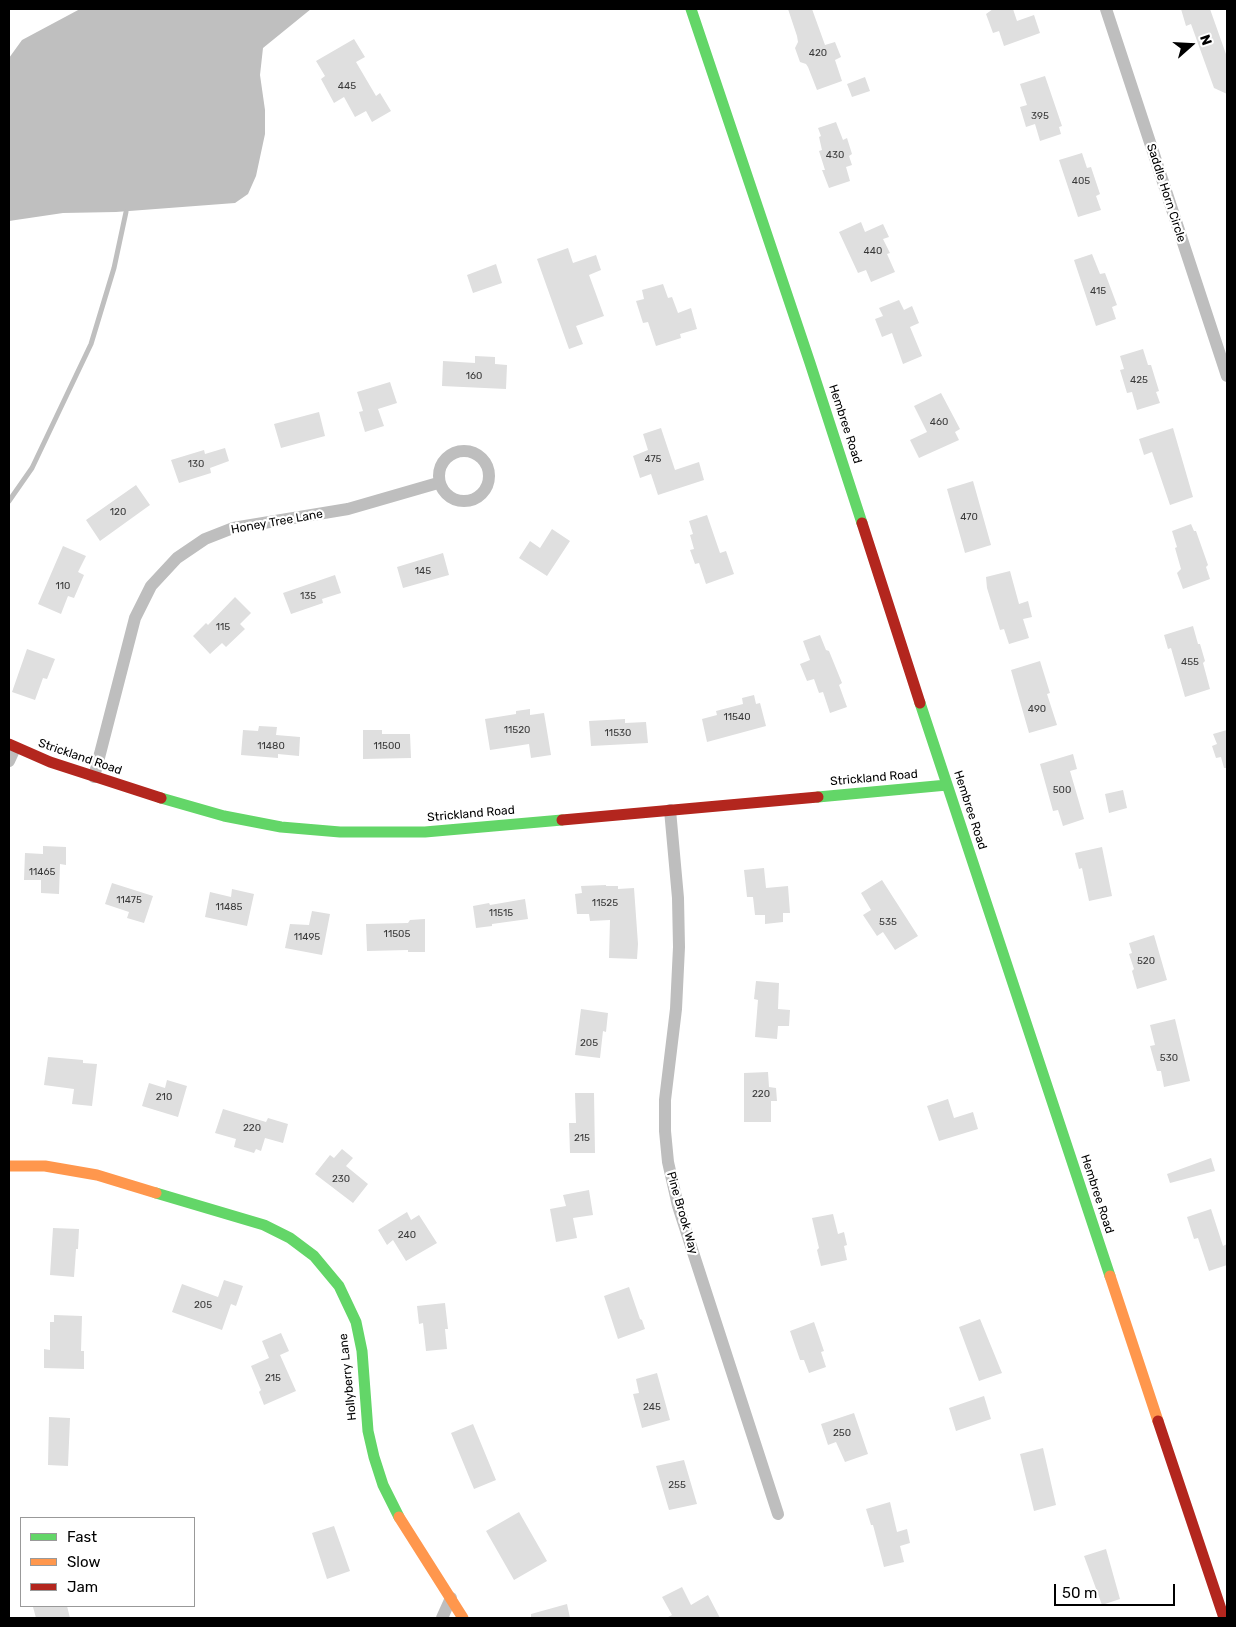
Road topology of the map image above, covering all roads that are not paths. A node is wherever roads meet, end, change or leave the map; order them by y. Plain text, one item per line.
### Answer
1 (691, 9) edge
2 (1106, 9) edge
3 (1227, 376) edge
4 (438, 483) junction
5 (12, 746) edge
6 (9, 761) edge
7 (94, 777) junction
8 (947, 785) junction
9 (670, 810) junction
10 (9, 1166) edge
11 (778, 1514) dead end
12 (451, 1598) junction
13 (442, 1618) edge
14 (463, 1618) edge
15 (1224, 1618) edge

1 - 8 street, Hembree Road
2 - 3 street, Saddle Horn Circle
4 - 4 street
4 - 7 street, Honey Tree Lane
5 - 6 street
5 - 7 street, Strickland Road
7 - 9 street, Strickland Road
8 - 9 street, Strickland Road
8 - 15 street, Hembree Road
9 - 11 street, Pine Brook Way
10 - 12 street, Hollyberry Lane
12 - 13 street
12 - 14 street, Hollyberry Lane

